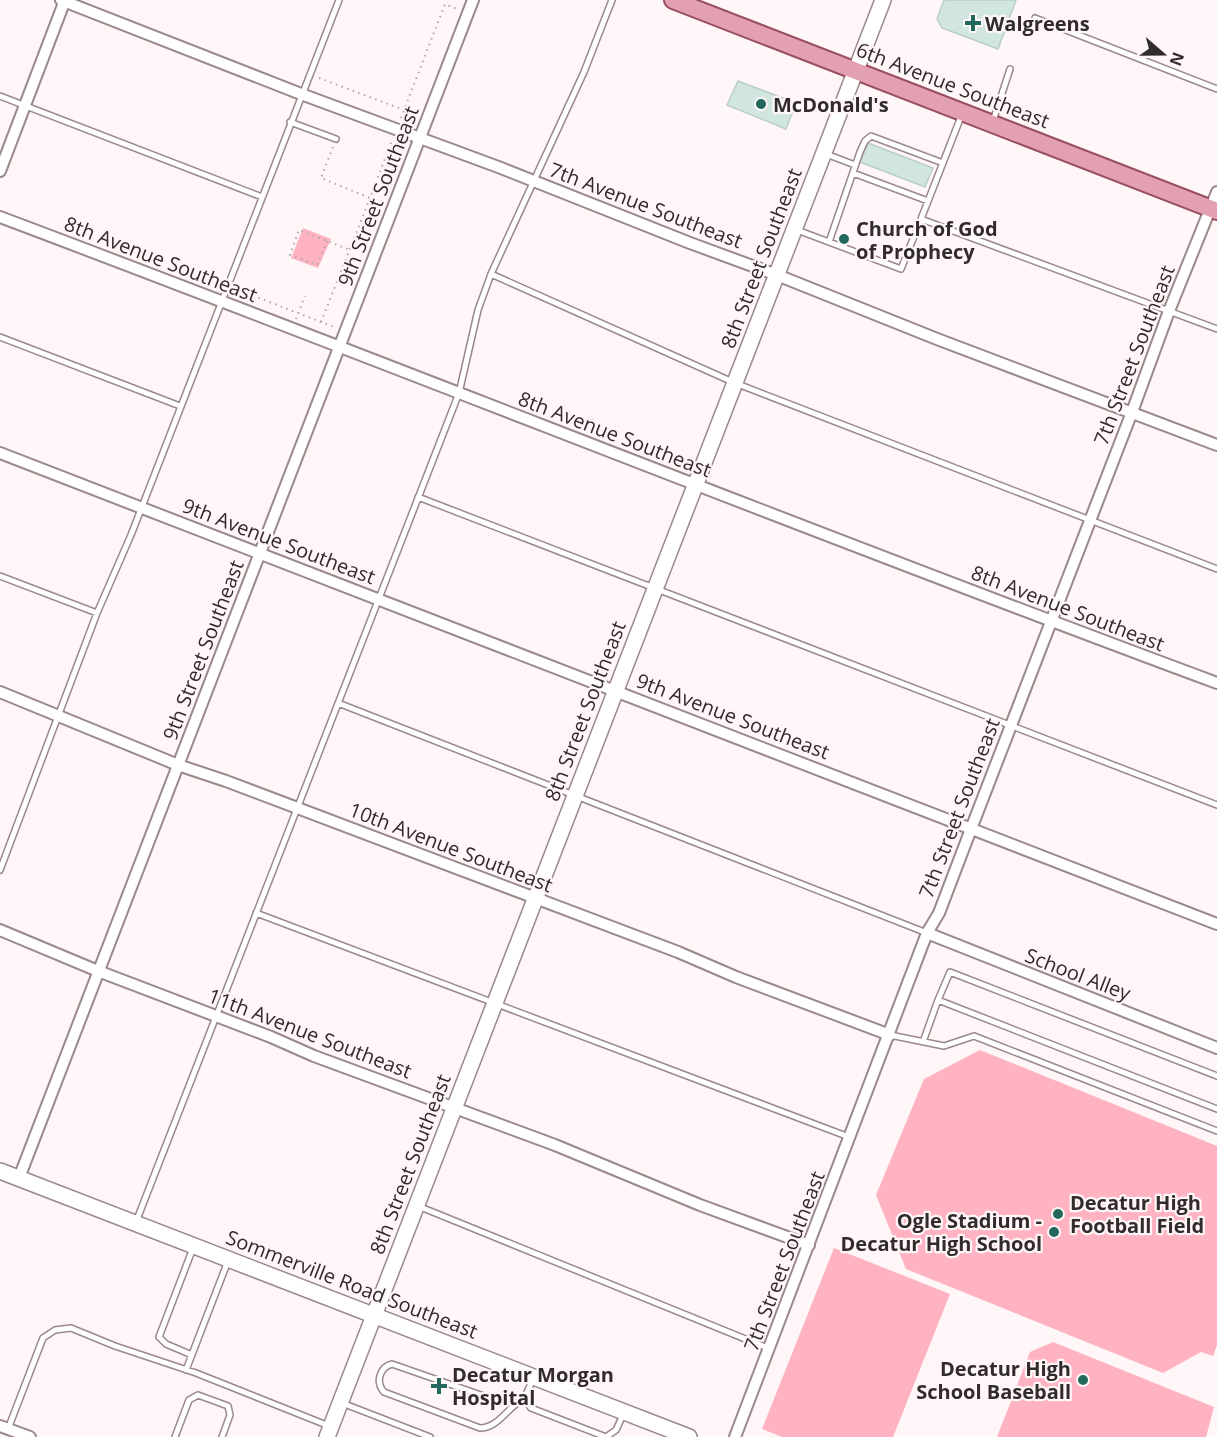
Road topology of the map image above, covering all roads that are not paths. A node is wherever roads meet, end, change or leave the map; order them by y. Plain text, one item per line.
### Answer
1 (63, 0) edge
2 (339, 0) edge
3 (473, 0) edge
4 (612, 0) edge
5 (673, 0) edge
6 (883, 0) edge
7 (694, 4) edge
8 (1035, 18) dead end
9 (1010, 69) dead end
10 (856, 71) junction
11 (1217, 89) edge
12 (301, 94) junction
13 (0, 96) edge
14 (24, 105) junction
15 (963, 111) junction
16 (290, 122) junction
17 (993, 123) junction
18 (420, 137) junction
19 (336, 139) road end
20 (824, 153) junction
21 (943, 163) junction
22 (855, 165) junction
23 (0, 171) edge
24 (853, 173) junction
25 (535, 181) junction
26 (1217, 192) edge
27 (262, 196) junction
28 (928, 201) junction
29 (1213, 210) edge
30 (0, 217) edge
31 (921, 219) junction
32 (795, 229) junction
33 (829, 242) junction
34 (491, 274) junction
35 (777, 275) junction
36 (223, 300) junction
37 (1169, 311) junction
38 (1217, 329) edge
39 (0, 337) edge
40 (339, 348) junction
41 (735, 382) junction
42 (459, 393) junction
43 (180, 406) junction
44 (1132, 412) junction
45 (1217, 445) edge
46 (0, 453) edge
47 (695, 485) junction
48 (418, 497) junction
49 (141, 508) junction
50 (1090, 519) junction
51 (260, 553) junction
52 (1217, 569) edge
53 (0, 576) edge
54 (655, 589) junction
55 (378, 599) junction
56 (97, 613) junction
57 (1050, 621) junction
58 (1217, 683) edge
59 (616, 690) junction
60 (0, 692) edge
61 (338, 703) junction
62 (57, 715) junction
63 (1010, 725) junction
64 (178, 765) junction
65 (575, 796) junction
66 (1217, 805) edge
67 (297, 808) junction
68 (971, 829) junction
69 (0, 870) edge
70 (535, 898) junction
71 (256, 913) junction
72 (1217, 924) edge
73 (0, 930) edge
74 (927, 933) junction
75 (98, 971) junction
76 (938, 1000) junction
77 (495, 1004) junction
78 (216, 1015) junction
79 (890, 1035) junction
80 (922, 1042) junction
81 (1217, 1048) edge
82 (1217, 1076) edge
83 (454, 1107) junction
84 (1217, 1109) edge
85 (1217, 1131) edge
86 (851, 1137) junction
87 (0, 1171) edge
88 (19, 1178) junction
89 (416, 1205) junction
90 (135, 1223) junction
91 (809, 1245) junction
92 (194, 1246) junction
93 (228, 1259) junction
94 (374, 1315) junction
95 (770, 1349) junction
96 (192, 1355) junction
97 (186, 1370) junction
98 (534, 1377) junction
99 (524, 1399) junction
100 (340, 1402) junction
101 (515, 1403) junction
102 (624, 1412) junction
103 (4, 1427) edge
104 (329, 1432) edge
105 (610, 1436) edge
106 (30, 1437) edge
107 (175, 1437) edge
108 (222, 1437) edge
109 (430, 1437) edge
110 (689, 1437) edge
111 (735, 1437) edge

1 - 12 street, 7th Avenue Southeast
1 - 14 street
2 - 12 lane
3 - 18 street, 9th Street Southeast
4 - 25 lane
5 - 7 main road, 6th Avenue Southeast
6 - 10 street, 8th Street Southeast
7 - 10 main road, 6th Avenue Southeast
8 - 11 lane
9 - 17 lane
10 - 15 main road, 6th Avenue Southeast
10 - 20 street, 8th Street Southeast
12 - 16 lane
12 - 18 street, 7th Avenue Southeast
13 - 14 lane
14 - 23 street
14 - 27 lane
15 - 17 main road, 6th Avenue Southeast
15 - 21 lane
16 - 19 lane
16 - 27 lane
17 - 29 main road, 6th Avenue Southeast
18 - 25 street, 7th Avenue Southeast
18 - 40 street, 9th Street Southeast
20 - 22 lane
20 - 32 street, 8th Street Southeast
21 - 22 lane
21 - 28 lane
22 - 24 lane
24 - 28 lane
24 - 33 lane
25 - 34 lane
25 - 35 street, 7th Avenue Southeast
26 - 29 street, 7th Street Southeast
27 - 36 lane
28 - 31 lane
29 - 37 street, 7th Street Southeast
30 - 36 street, 8th Avenue Southeast
31 - 33 lane
31 - 37 lane
32 - 33 lane
32 - 35 street, 8th Street Southeast
34 - 41 lane
34 - 42 lane
35 - 41 street, 8th Street Southeast
35 - 44 street, 7th Avenue Southeast
36 - 40 street, 8th Avenue Southeast
36 - 43 lane
37 - 38 lane
37 - 44 street, 7th Street Southeast
39 - 43 lane
40 - 42 street, 8th Avenue Southeast
40 - 51 street, 9th Street Southeast
41 - 47 street, 8th Street Southeast
41 - 50 lane
42 - 47 street, 8th Avenue Southeast
42 - 48 lane
43 - 49 lane
44 - 45 street, 7th Avenue Southeast
44 - 50 street, 7th Street Southeast
46 - 49 street, 9th Avenue Southeast
47 - 54 street, 8th Street Southeast
47 - 57 street, 8th Avenue Southeast
48 - 54 lane
48 - 55 lane
49 - 51 street, 9th Avenue Southeast
49 - 56 lane
50 - 52 lane
50 - 57 street, 7th Street Southeast
51 - 55 street, 9th Avenue Southeast
51 - 64 street, 9th Street Southeast
53 - 56 lane
54 - 59 street, 8th Street Southeast
54 - 63 lane
55 - 59 street, 9th Avenue Southeast
55 - 61 lane
56 - 62 lane
57 - 58 street, 8th Avenue Southeast
57 - 63 street, 7th Street Southeast
59 - 65 street, 8th Street Southeast
59 - 68 street, 9th Avenue Southeast
60 - 62 street, 10th Avenue Southeast
61 - 65 lane
61 - 67 lane
62 - 64 street, 10th Avenue Southeast
62 - 69 lane
63 - 66 lane
63 - 68 street, 7th Street Southeast
64 - 67 street, 10th Avenue Southeast
64 - 75 street, 9th Street Southeast
65 - 70 street, 8th Street Southeast
65 - 74 lane
67 - 70 street, 10th Avenue Southeast
67 - 71 lane
68 - 72 street, 9th Avenue Southeast
68 - 74 street, 7th Street Southeast
70 - 77 street, 8th Street Southeast
70 - 79 street, 10th Avenue Southeast
71 - 77 lane
71 - 78 lane
73 - 75 street, 11th Avenue Southeast
74 - 79 street, 7th Street Southeast
74 - 81 street, School Alley
75 - 78 street, 11th Avenue Southeast
75 - 88 street, 9th Street Southeast
76 - 80 lane
76 - 82 lane
76 - 84 lane
77 - 83 street, 8th Street Southeast
77 - 86 lane
78 - 83 street, 11th Avenue Southeast
78 - 90 lane
79 - 80 lane
79 - 86 street, 7th Street Southeast
80 - 85 lane
83 - 89 street, 8th Street Southeast
83 - 91 street, 11th Avenue Southeast
86 - 91 street, 7th Street Southeast
87 - 88 street, Sommerville Road Southeast
88 - 90 street, Sommerville Road Southeast
89 - 94 street, 8th Street Southeast
89 - 95 lane
90 - 92 street, Sommerville Road Southeast
91 - 95 street, 7th Street Southeast
92 - 93 street, Sommerville Road Southeast
92 - 96 lane
93 - 94 street, Sommerville Road Southeast
93 - 96 lane
94 - 98 street, Sommerville Road Southeast
94 - 100 street, 8th Street Southeast
95 - 111 street, 7th Street Southeast
96 - 97 lane
97 - 103 lane
97 - 104 lane
98 - 99 lane
98 - 102 street, Sommerville Road Southeast
99 - 101 lane
99 - 105 lane
100 - 104 street, 8th Street Southeast
100 - 109 lane
101 - 101 lane
102 - 105 lane
102 - 110 street, Sommerville Road Southeast
103 - 106 street
107 - 108 lane

